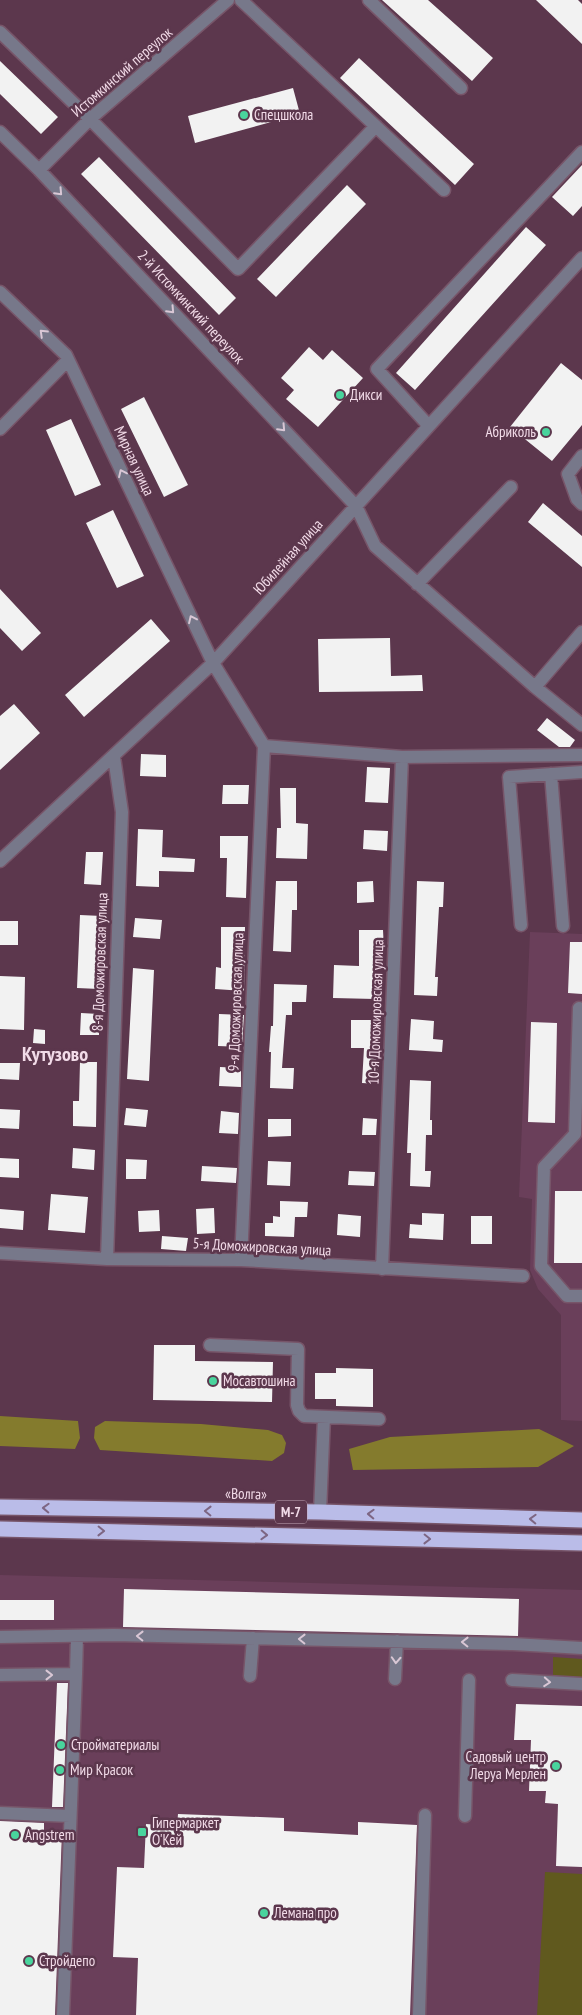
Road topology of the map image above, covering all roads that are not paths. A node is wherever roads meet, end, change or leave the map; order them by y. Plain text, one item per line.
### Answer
1 (228, 0) edge
2 (241, 0) edge
3 (369, 0) edge
4 (0, 32) edge
5 (461, 88) dead end
6 (90, 120) junction
7 (376, 126) junction
8 (0, 132) edge
9 (582, 152) edge
10 (39, 170) junction
11 (444, 190) dead end
12 (582, 258) edge
13 (0, 292) edge
14 (68, 360) junction
15 (428, 425) junction
16 (0, 429) edge
17 (582, 456) edge
18 (512, 487) dead end
19 (582, 504) edge
20 (356, 506) junction
21 (417, 584) junction
22 (582, 632) edge
23 (213, 664) junction
24 (535, 687) junction
25 (582, 725) edge
26 (264, 746) junction
27 (582, 755) edge
28 (114, 757) junction
29 (402, 757) junction
30 (582, 772) edge
31 (551, 774) junction
32 (0, 861) edge
33 (522, 926) dead end
34 (563, 926) dead end
35 (582, 1008) edge
36 (0, 1253) edge
37 (106, 1259) junction
38 (241, 1260) junction
39 (382, 1269) junction
40 (523, 1276) dead end
41 (582, 1296) edge
42 (210, 1345) dead end
43 (324, 1417) junction
44 (379, 1419) dead end
45 (0, 1507) edge
46 (320, 1512) junction
47 (582, 1520) edge
48 (0, 1529) edge
49 (582, 1543) edge
50 (77, 1636) junction
51 (0, 1637) edge
52 (252, 1638) junction
53 (397, 1641) junction
54 (582, 1648) edge
55 (76, 1674) junction
56 (0, 1675) edge
57 (250, 1676) dead end
58 (395, 1679) dead end
59 (469, 1680) dead end
60 (512, 1680) dead end
61 (582, 1684) edge
62 (0, 1813) edge
63 (425, 1815) dead end
64 (70, 1816) junction
65 (466, 1816) dead end
66 (63, 2015) edge
67 (419, 2015) edge

1 - 6 street, Истомкинский переулок
2 - 7 street
3 - 5 street
4 - 6 street
6 - 7 street
6 - 10 street, Истомкинский переулок
7 - 11 street
8 - 10 street, 2-й Истомкинский переулок
9 - 15 street
10 -> 20 street, 2-й Истомкинский переулок
12 - 15 street, Юбилейная улица
14 -> 13 street, Мирная улица
14 - 16 street
23 -> 14 street, Мирная улица
15 - 20 street, Юбилейная улица
17 - 19 street
18 - 21 street
20 - 21 street, 2-й Истомкинский переулок
20 - 23 street, Юбилейная улица
21 - 24 street, 2-й Истомкинский переулок
22 - 24 street
23 - 26 street, Мирная улица
23 - 28 street, Юбилейная улица
24 - 25 street, 2-й Истомкинский переулок
26 - 29 street
26 - 38 street, 9-я Доможировская улица
27 - 29 street
28 - 32 street, Юбилейная улица
28 - 37 street, 8-я Доможировская улица
29 - 39 street, 10-я Доможировская улица
30 - 31 street
31 - 33 street
31 - 34 street
35 - 41 street
36 - 37 street, 5-я Доможировская улица
37 - 38 street, 5-я Доможировская улица
38 - 39 street, 5-я Доможировская улица
39 - 40 street, 5-я Доможировская улица
42 - 43 street
43 - 44 street
43 - 46 street
46 -> 45 highway, «Волга» / М-7
47 -> 46 highway, «Волга» / М-7
48 -> 49 highway, М-7
50 - 51 street
52 -> 50 street
50 - 55 street
53 -> 52 street
52 - 57 street
54 -> 53 street
53 -> 58 street
56 -> 55 street
55 - 64 street
59 - 65 street
60 -> 61 street
62 - 64 street
63 - 67 street
64 - 66 street

